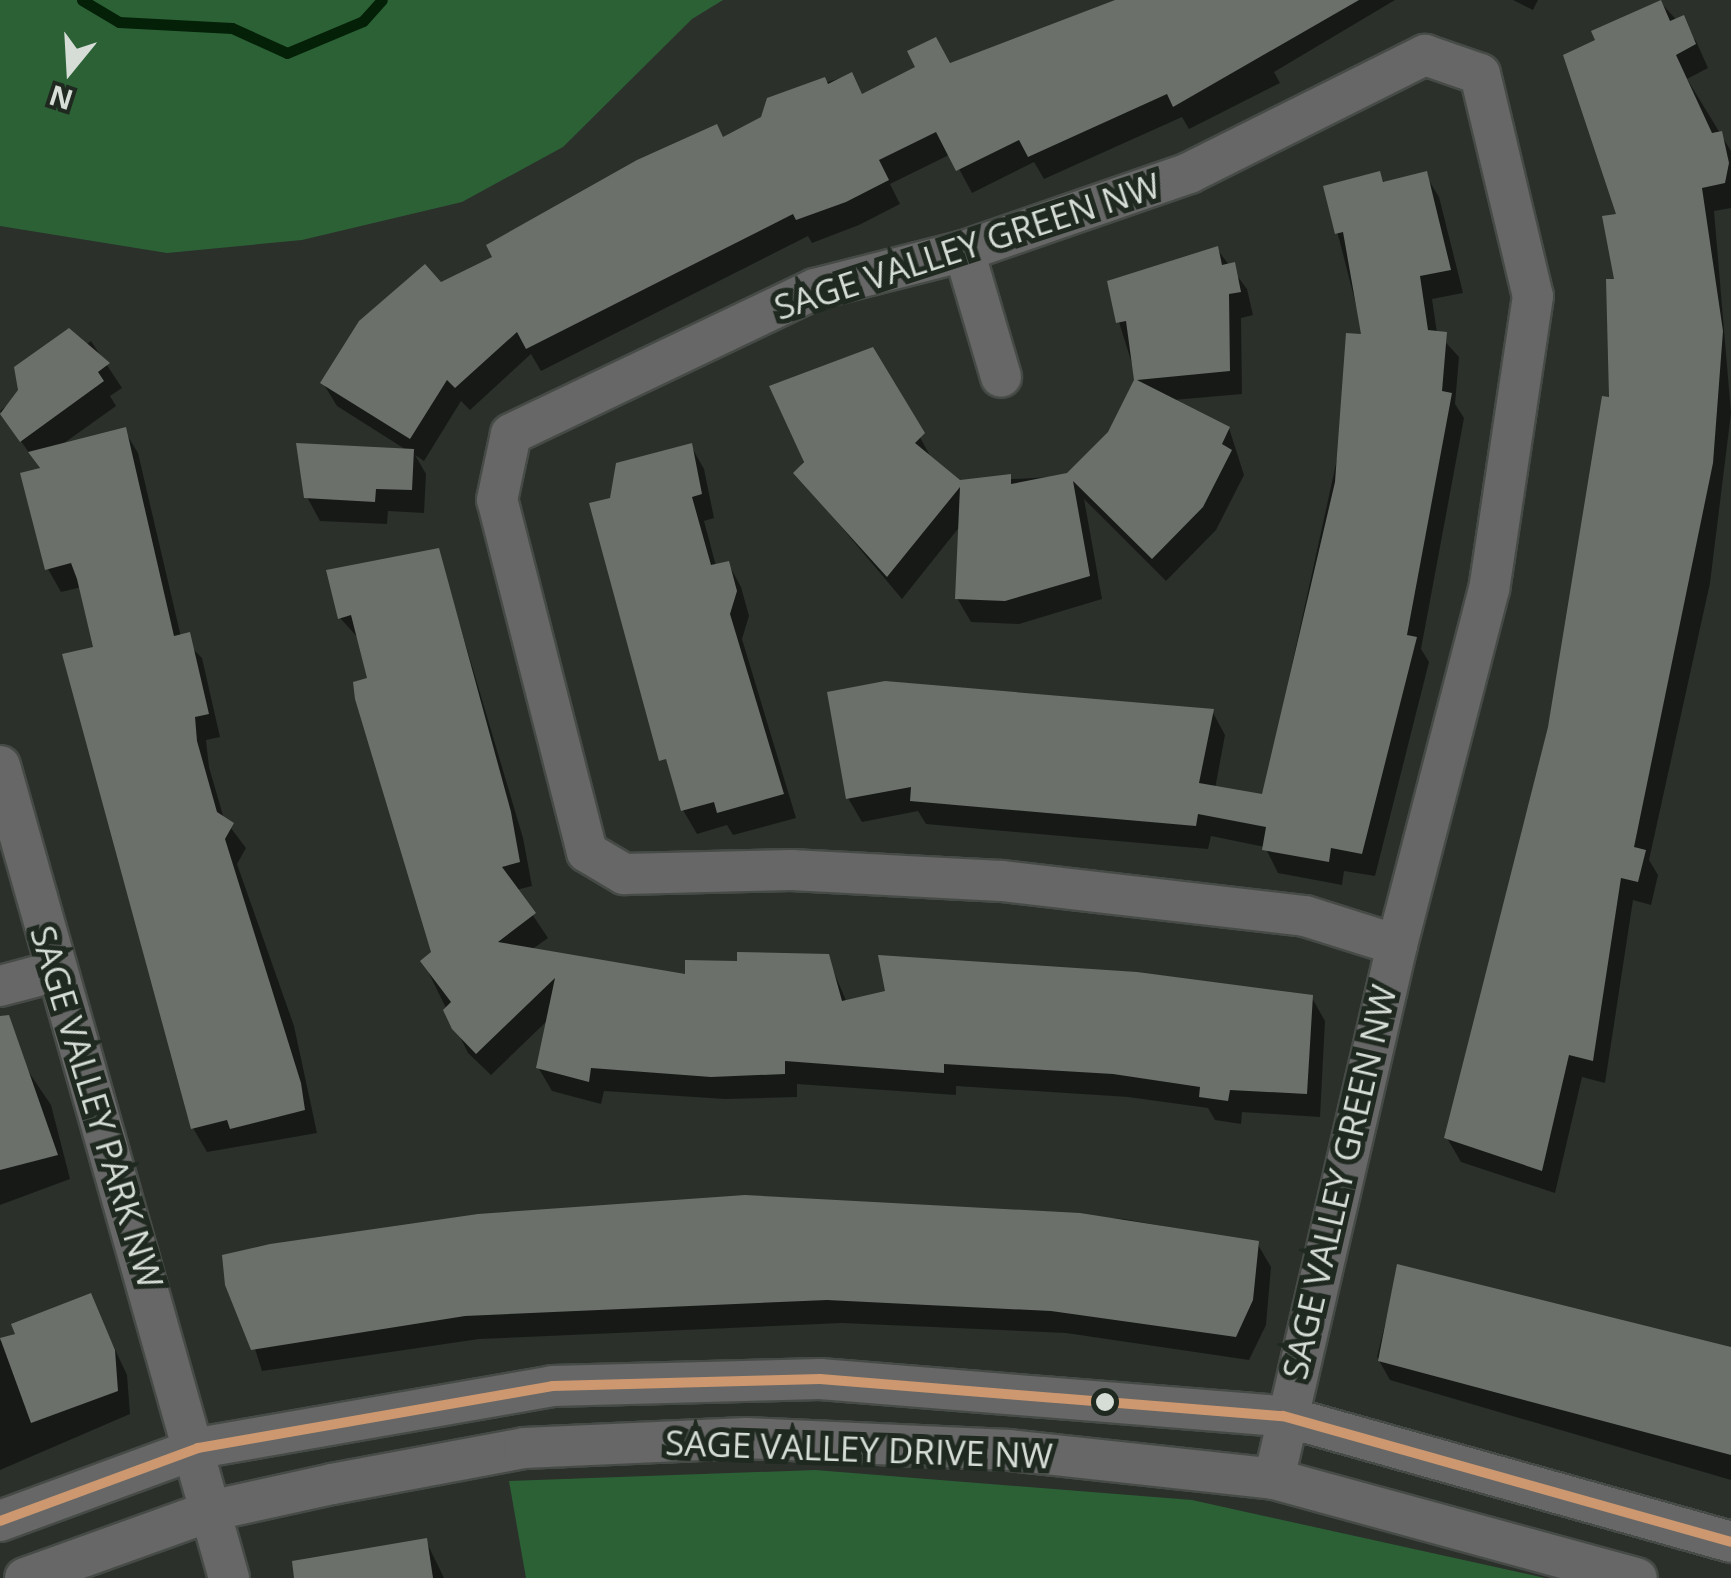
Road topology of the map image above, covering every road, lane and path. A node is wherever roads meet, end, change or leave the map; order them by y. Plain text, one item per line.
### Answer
1 (964, 252) junction
2 (1000, 378) dead end
3 (0, 766) edge
4 (1396, 945) junction
5 (54, 972) junction
6 (0, 986) edge
7 (1284, 1416) junction
8 (198, 1448) junction
9 (1274, 1479) junction
10 (214, 1510) junction
11 (0, 1522) edge
12 (1731, 1542) edge
13 (25, 1578) edge
14 (229, 1578) edge
15 (1637, 1578) edge

1 - 2 street
1 - 4 street, SAGE VALLEY GREEN NW
1 - 4 street, SAGE VALLEY GREEN NW
3 - 5 street, SAGE VALLEY PARK NW
4 - 7 street, SAGE VALLEY GREEN NW
5 - 6 street
5 - 8 street, SAGE VALLEY PARK NW
7 - 8 street, SAGE VALLEY DRIVE NW
7 - 9 street, SAGE VALLEY GREEN NW
7 - 12 street, SAGE VALLEY DRIVE NW
8 - 10 street, SAGE VALLEY PARK NW
8 - 11 street, SAGE VALLEY DRIVE NW
9 - 10 street, SAGE VALLEY DRIVE NW
9 - 15 street, SAGE VALLEY DRIVE NW
10 - 13 street, SAGE VALLEY DRIVE NW
10 - 14 street, SAGE VALLEY PARK NW

